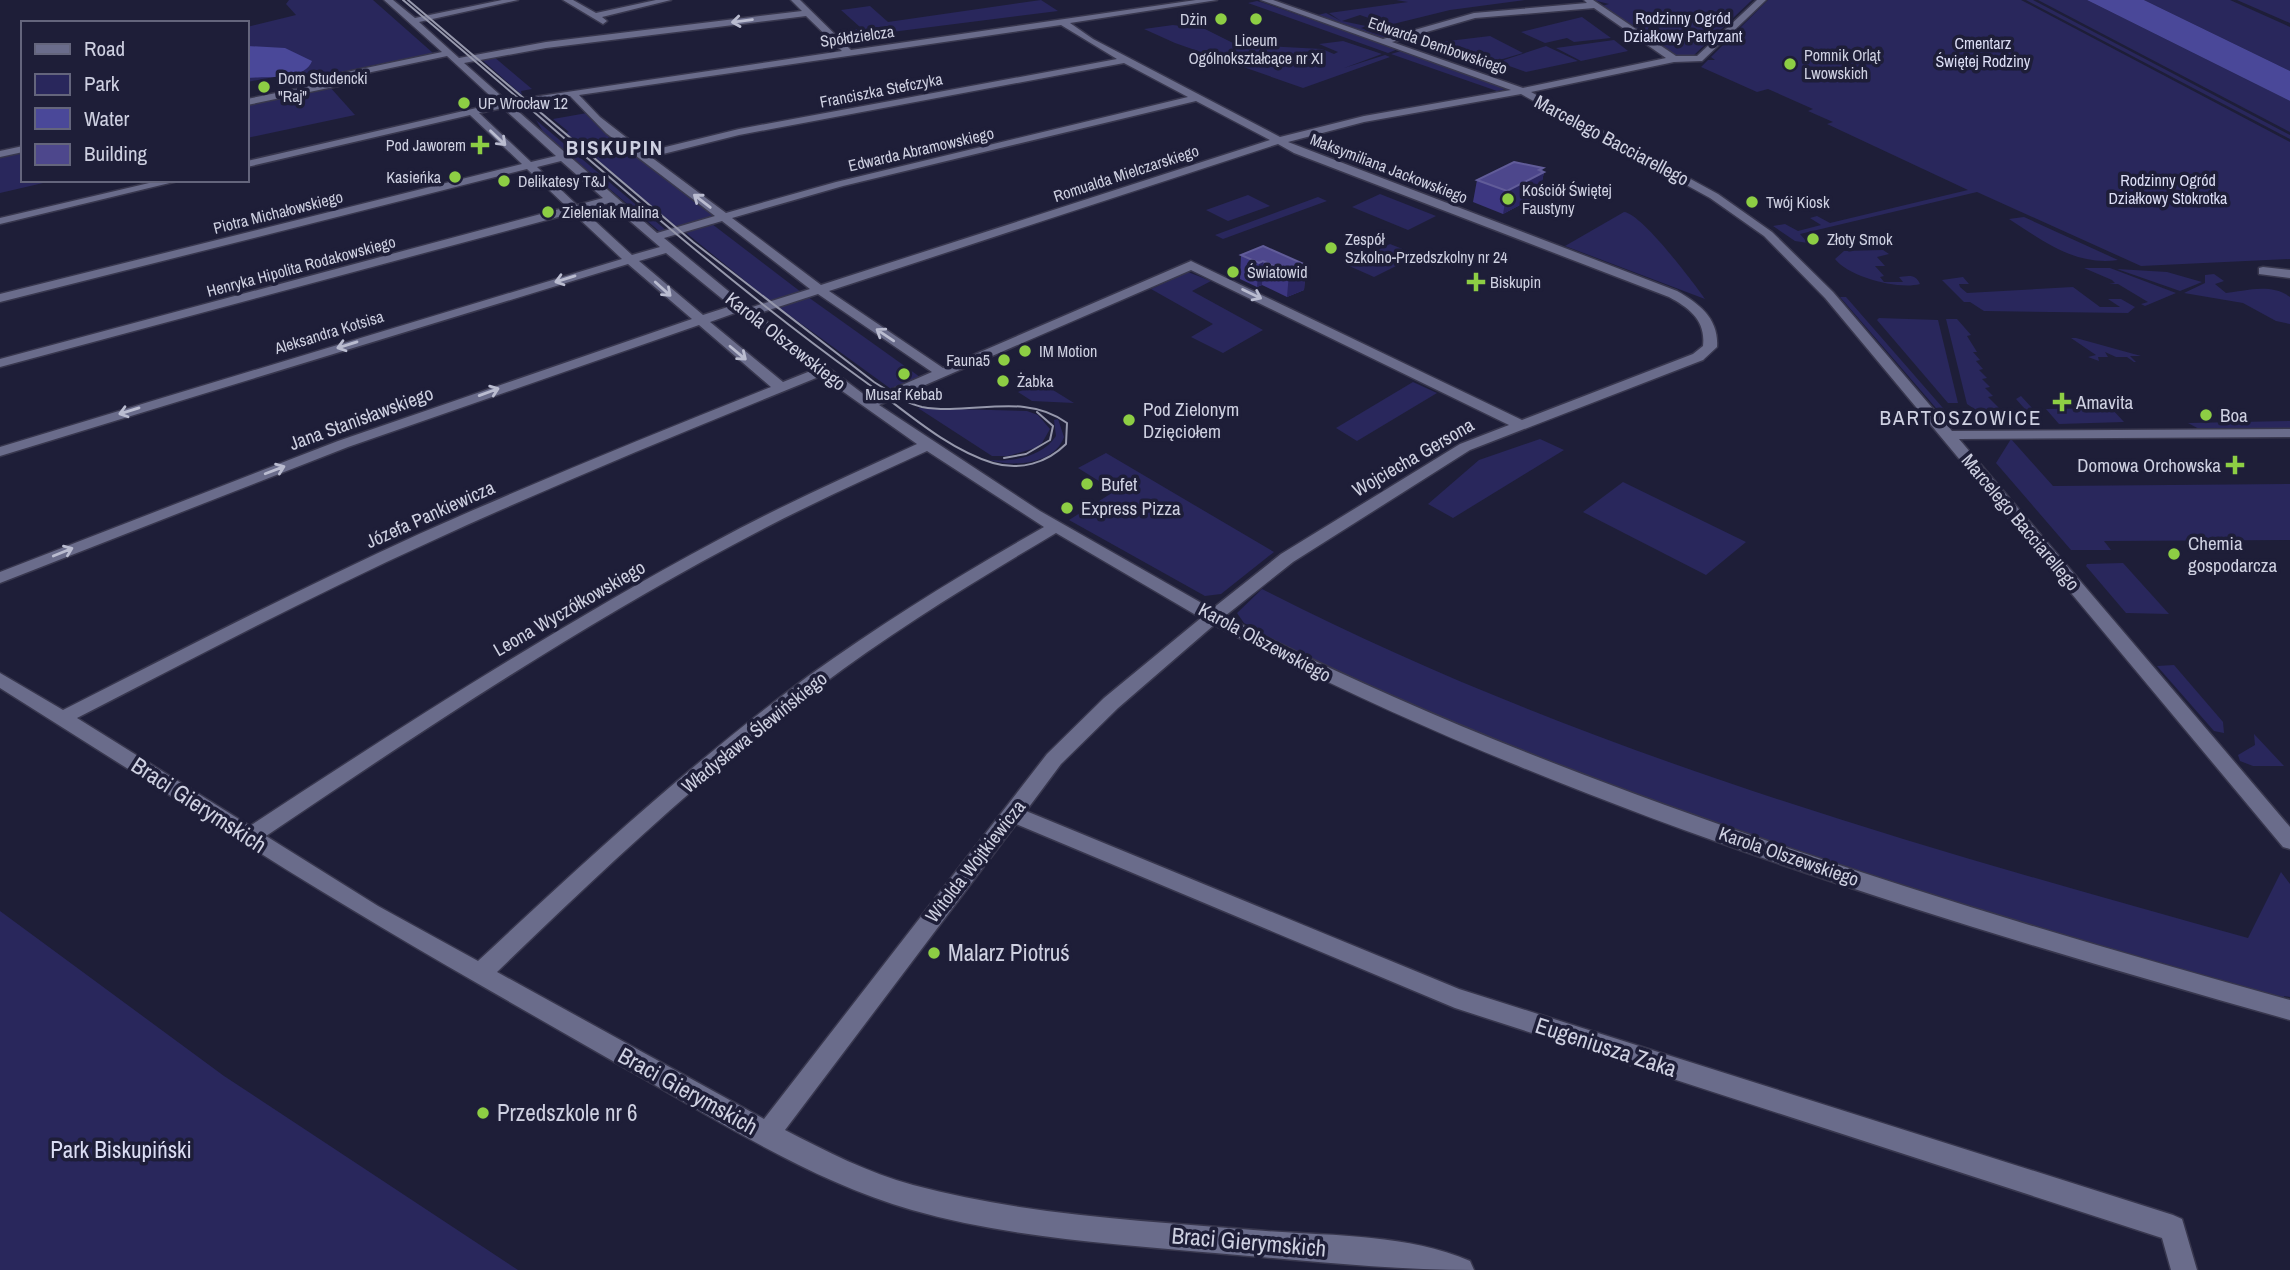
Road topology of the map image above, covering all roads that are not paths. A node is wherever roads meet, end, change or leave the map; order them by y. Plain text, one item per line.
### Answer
1 (388, 0) edge
2 (514, 0) edge
3 (567, 0) edge
4 (667, 0) edge
5 (794, 0) edge
6 (1213, 0) edge
7 (1265, 0) edge
8 (1762, 0) edge
9 (1592, 3) edge
10 (810, 13) junction
11 (595, 16) junction
12 (414, 21) junction
13 (1063, 22) junction
14 (627, 35) junction
15 (1385, 41) junction
16 (449, 53) junction
17 (849, 53) junction
18 (1674, 59) junction
19 (1125, 60) junction
20 (458, 61) junction
21 (1522, 91) junction
22 (572, 93) junction
23 (1196, 99) junction
24 (248, 102) edge
25 (506, 105) junction
26 (473, 113) junction
27 (1278, 141) junction
28 (21, 149) edge
29 (0, 154) edge
30 (643, 156) junction
31 (563, 157) junction
32 (248, 164) edge
33 (528, 166) junction
34 (168, 182) edge
35 (611, 199) junction
36 (574, 209) junction
37 (723, 217) junction
38 (0, 220) edge
39 (655, 237) junction
40 (669, 248) junction
41 (630, 260) junction
42 (2263, 271) dead end
43 (2290, 274) edge
44 (819, 289) junction
45 (0, 298) edge
46 (744, 310) junction
47 (698, 320) junction
48 (1710, 326) joint
49 (0, 363) edge
50 (823, 372) junction
51 (942, 373) junction
52 (781, 388) junction
53 (870, 404) junction
54 (1518, 424) junction
55 (2290, 433) edge
56 (1947, 435) junction
57 (928, 445) junction
58 (0, 452) edge
59 (1057, 526) junction
60 (0, 578) edge
61 (1214, 616) junction
62 (0, 679) edge
63 (64, 717) junction
64 (1013, 814) junction
65 (248, 838) junction
66 (2290, 841) edge
67 (478, 975) junction
68 (2290, 1010) edge
69 (767, 1135) junction
70 (1461, 1270) edge
71 (2183, 1270) edge

1 - 12 street, Karola Olszewskiego
2 - 12 street
3 - 11 street
4 - 11 street
5 - 10 street
6 - 13 street, Spółdzielcza
7 - 15 street, Edwarda Dembowskiego
8 - 18 street, Romualda Mielczarskiego
9 - 15 street
9 - 18 street
10 -> 14 street
10 - 17 street
11 - 14 street
12 - 16 street, Karola Olszewskiego
13 - 17 street, Spółdzielcza
13 - 19 street, Maksymiliana Jackowskiego
14 - 20 street
15 - 21 street, Edwarda Dembowskiego
16 - 20 street, Karola Olszewskiego
16 - 24 street
17 - 22 street, Spółdzielcza
18 - 21 street, Romualda Mielczarskiego
19 - 23 street, Maksymiliana Jackowskiego
19 - 30 street, Franciszka Stefczyka
20 - 25 street, Karola Olszewskiego
21 - 27 street, Romualda Mielczarskiego
21 - 56 street, Marcelego Bacciarellego
22 - 25 street, Spółdzielcza
22 - 30 street
23 - 27 street, Maksymiliana Jackowskiego
23 - 37 street, Edwarda Abramowskiego
25 - 26 street, Spółdzielcza
25 - 31 street, Karola Olszewskiego
26 - 32 street, Spółdzielcza
26 -> 33 street, Karola Olszewskiego
27 - 44 street, Romualda Mielczarskiego
27 - 48 street, Maksymiliana Jackowskiego
28 - 29 street
37 -> 30 street
31 - 33 street, Piotra Michałowskiego
31 - 35 street, Karola Olszewskiego
33 - 36 street, Karola Olszewskiego
33 - 45 street, Piotra Michałowskiego
34 - 38 street
35 - 36 street, Henryka Hipolita Rodakowskiego
35 - 39 street, Karola Olszewskiego
36 - 41 street, Karola Olszewskiego
36 - 49 street, Henryka Hipolita Rodakowskiego
37 - 39 street, Edwarda Abramowskiego
37 - 44 street
39 - 40 street, Karola Olszewskiego
40 - 41 street, Aleksandra Kotsisa
40 - 46 street, Karola Olszewskiego
41 -> 47 street, Karola Olszewskiego
41 -> 58 street, Aleksandra Kotsisa
42 - 43 street
44 - 46 street, Romualda Mielczarskiego
51 -> 44 street
46 - 47 street, Jana Stanisławskiego
46 - 50 street, Karola Olszewskiego
47 -> 52 street, Karola Olszewskiego
60 -> 47 street, Jana Stanisławskiego
48 - 54 street, Wojciecha Gersona
50 - 52 street, Józefa Pankiewicza
50 - 53 street, Karola Olszewskiego
51 - 53 street
51 -> 54 street
52 - 63 street, Józefa Pankiewicza
53 - 57 street, Karola Olszewskiego
54 - 61 street, Wojciecha Gersona
55 - 56 street
56 - 66 street, Marcelego Bacciarellego
57 - 59 street, Karola Olszewskiego
57 - 65 street, Leona Wyczółkowskiego
59 - 61 street, Karola Olszewskiego
59 - 67 street, Władysława Ślewińskiego
61 - 64 street, Witolda Wojtkiewicza
61 - 68 street, Karola Olszewskiego
62 - 63 street, Braci Gierymskich
63 - 65 street, Braci Gierymskich
64 - 69 street, Witolda Wojtkiewicza
64 - 71 street, Eugeniusza Zaka
65 - 67 street, Braci Gierymskich
67 - 69 street, Braci Gierymskich
69 - 70 street, Braci Gierymskich

